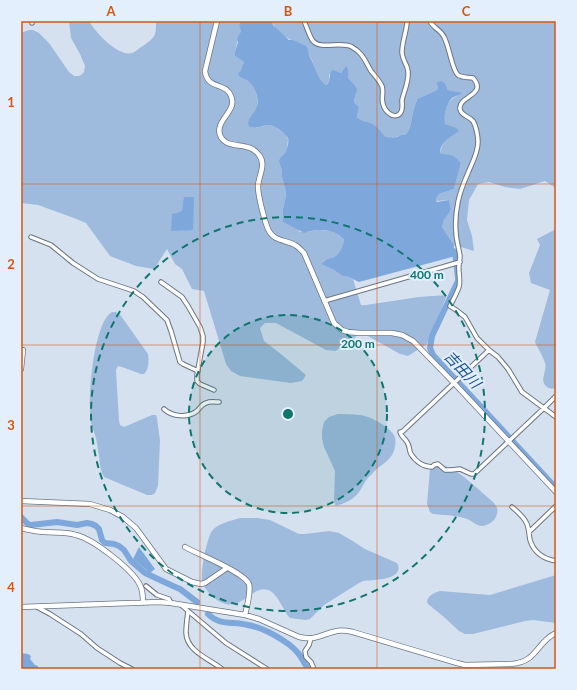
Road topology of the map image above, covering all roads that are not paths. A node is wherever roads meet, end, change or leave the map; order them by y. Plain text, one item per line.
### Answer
1 (217, 21) edge
2 (304, 21) edge
3 (407, 21) edge
4 (430, 21) edge
5 (31, 237) dead end
6 (460, 262) junction
7 (161, 282) dead end
8 (324, 300) junction
9 (21, 350) edge
10 (489, 350) junction
11 (21, 369) edge
12 (198, 371) junction
13 (454, 384) junction
14 (214, 390) dead end
15 (556, 396) edge
16 (219, 402) dead end
17 (544, 408) junction
18 (164, 409) dead end
19 (556, 418) edge
20 (508, 442) junction
21 (556, 492) edge
22 (21, 501) edge
23 (556, 506) edge
24 (512, 507) dead end
25 (21, 528) edge
26 (529, 532) junction
27 (185, 547) dead end
28 (556, 561) edge
29 (227, 568) junction
30 (146, 586) dead end
31 (143, 603) junction
32 (171, 603) junction
33 (180, 604) junction
34 (36, 606) junction
35 (21, 607) edge
36 (200, 607) junction
37 (189, 612) junction
38 (245, 615) junction
39 (195, 617) junction
40 (556, 633) edge
41 (311, 638) junction
42 (464, 667) edge
43 (132, 669) edge
44 (222, 669) edge
45 (267, 669) edge
46 (314, 669) edge

1 - 8 street
2 - 3 street
4 - 6 street
5 - 12 street
6 - 8 street
6 - 10 street
7 - 12 street
8 - 13 street
9 - 11 street
10 - 13 street
10 - 17 street
12 - 14 street
13 - 20 street
13 - 20 street
15 - 17 street
16 - 18 street
17 - 19 street
17 - 20 street
20 - 21 street
22 - 29 street
23 - 26 street
24 - 26 street
25 - 31 street
26 - 28 street
27 - 29 street
29 - 38 street
30 - 32 street
31 - 32 street
31 - 34 street
32 - 33 street
33 - 36 street
33 - 37 street
34 - 35 street
34 - 43 street
36 - 37 street
36 - 38 street
36 - 39 street
37 - 39 street
37 - 44 street
38 - 41 street
39 - 45 street
40 - 42 street
41 - 42 street
41 - 46 street

